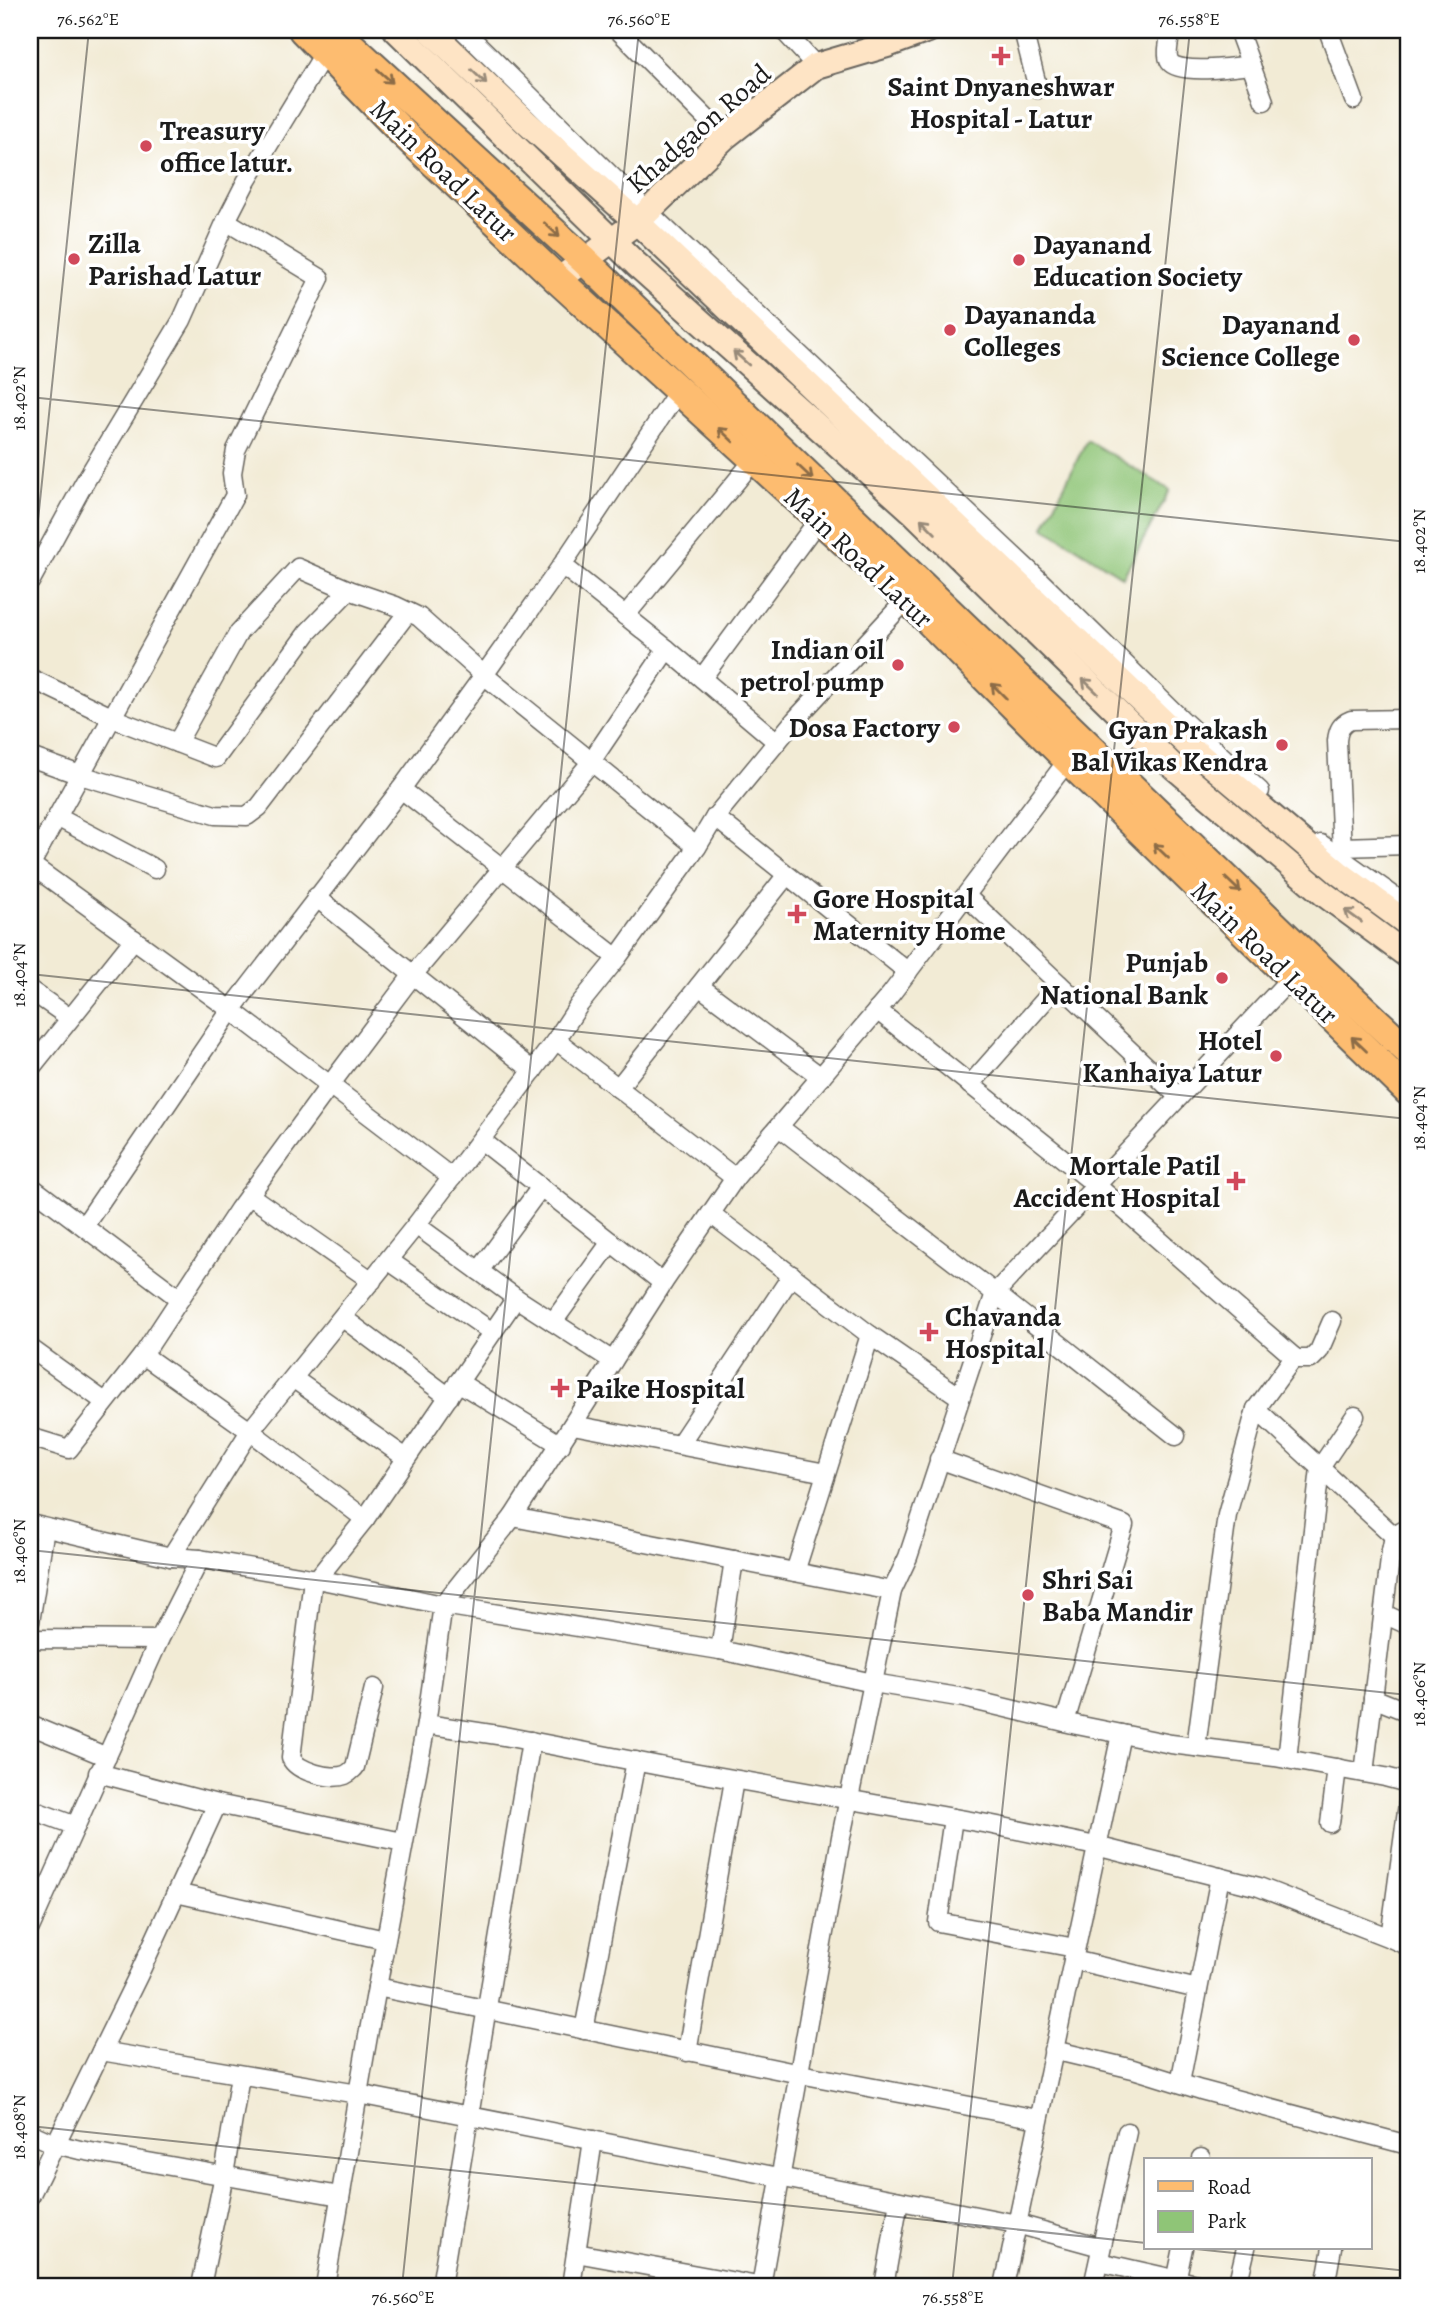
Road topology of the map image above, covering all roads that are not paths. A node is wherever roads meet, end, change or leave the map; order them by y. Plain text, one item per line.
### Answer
1 (303, 30) edge
2 (396, 30) edge
3 (430, 30) edge
4 (463, 30) edge
5 (618, 30) edge
6 (783, 30) edge
7 (928, 30) edge
8 (1023, 30) edge
9 (1171, 30) edge
10 (1238, 30) edge
11 (1328, 30) edge
12 (887, 37) edge
13 (330, 41) edge
14 (1251, 65) junction
15 (816, 66) junction
16 (1038, 89) dead end
17 (1354, 100) dead end
18 (1264, 101) dead end
19 (725, 137) junction
20 (642, 216) junction
21 (226, 221) junction
22 (612, 241) junction
23 (584, 260) junction
24 (558, 279) junction
25 (679, 390) junction
26 (754, 460) junction
27 (819, 519) junction
28 (562, 565) junction
29 (30, 582) edge
30 (349, 590) junction
31 (907, 598) junction
32 (408, 612) junction
33 (625, 616) junction
34 (667, 649) junction
35 (484, 675) junction
36 (30, 678) edge
37 (702, 678) junction
38 (113, 717) junction
39 (1408, 719) edge
40 (1164, 723) junction
41 (1146, 741) junction
42 (777, 742) junction
43 (177, 743) junction
44 (30, 757) edge
45 (1068, 760) junction
46 (591, 761) junction
47 (80, 775) junction
48 (401, 789) junction
49 (57, 817) junction
50 (715, 817) junction
51 (1408, 845) edge
52 (697, 847) junction
53 (1341, 859) junction
54 (30, 864) edge
55 (502, 868) junction
56 (155, 869) dead end
57 (786, 876) junction
58 (966, 896) junction
59 (316, 897) junction
60 (1408, 906) edge
61 (1408, 924) edge
62 (134, 939) junction
63 (1408, 956) edge
64 (617, 958) junction
65 (908, 972) junction
66 (413, 975) junction
67 (1291, 978) junction
68 (1059, 984) junction
69 (699, 986) junction
70 (30, 990) edge
71 (231, 1010) junction
72 (877, 1010) junction
73 (70, 1018) junction
74 (556, 1040) junction
75 (1408, 1051) edge
76 (30, 1069) edge
77 (533, 1071) junction
78 (821, 1077) junction
79 (330, 1085) junction
80 (970, 1085) junction
81 (618, 1088) junction
82 (1408, 1091) edge
83 (1179, 1097) junction
84 (779, 1127) junction
85 (481, 1139) junction
86 (452, 1178) junction
87 (735, 1178) junction
88 (1096, 1185) junction
89 (30, 1186) edge
90 (541, 1187) junction
91 (249, 1195) junction
92 (711, 1214) junction
93 (416, 1225) junction
94 (84, 1226) junction
95 (611, 1242) junction
96 (388, 1260) junction
97 (479, 1271) junction
98 (792, 1275) junction
99 (372, 1281) junction
100 (663, 1283) junction
101 (995, 1293) junction
102 (516, 1298) junction
103 (180, 1299) junction
104 (343, 1318) junction
105 (1332, 1321) dead end
106 (553, 1322) junction
107 (492, 1332) junction
108 (870, 1335) junction
109 (30, 1348) edge
110 (143, 1355) junction
111 (1294, 1357) junction
112 (613, 1362) junction
113 (294, 1379) junction
114 (453, 1389) junction
115 (960, 1397) junction
116 (106, 1402) junction
117 (1256, 1409) junction
118 (1355, 1416) dead end
119 (573, 1425) junction
120 (250, 1431) junction
121 (1176, 1436) dead end
122 (30, 1437) edge
123 (561, 1445) junction
124 (679, 1445) junction
125 (406, 1458) junction
126 (939, 1459) junction
127 (1320, 1468) junction
128 (826, 1474) junction
129 (513, 1517) junction
130 (365, 1520) junction
131 (38, 1526) edge
132 (1398, 1538) edge
133 (171, 1557) junction
134 (1408, 1558) edge
135 (200, 1559) junction
136 (734, 1560) junction
137 (795, 1572) junction
138 (315, 1579) junction
139 (892, 1591) junction
140 (443, 1605) junction
141 (1384, 1615) junction
142 (30, 1619) edge
143 (1408, 1625) edge
144 (30, 1639) edge
145 (159, 1640) junction
146 (720, 1650) junction
147 (873, 1683) junction
148 (374, 1688) dead end
149 (1373, 1698) junction
150 (1408, 1712) edge
151 (1065, 1722) junction
152 (426, 1724) junction
153 (30, 1726) edge
154 (1121, 1734) junction
155 (531, 1741) junction
156 (1196, 1747) junction
157 (1287, 1759) junction
158 (636, 1762) junction
159 (102, 1765) junction
160 (1337, 1768) junction
161 (1364, 1773) junction
162 (734, 1780) junction
163 (1408, 1783) edge
164 (849, 1800) junction
165 (217, 1804) junction
166 (1408, 1804) edge
167 (30, 1810) edge
168 (953, 1818) junction
169 (1330, 1823) dead end
170 (76, 1826) junction
171 (403, 1842) junction
172 (1096, 1846) junction
173 (1404, 1861) edge
174 (1220, 1877) junction
175 (176, 1893) junction
176 (31, 1920) edge
177 (1390, 1938) junction
178 (385, 1940) junction
179 (1408, 1946) edge
180 (1074, 1954) junction
181 (377, 1987) junction
182 (1198, 1989) junction
183 (486, 2010) junction
184 (584, 2030) junction
185 (1053, 2050) junction
186 (102, 2051) junction
187 (687, 2052) junction
188 (800, 2074) junction
189 (240, 2075) junction
190 (1180, 2083) junction
191 (358, 2094) junction
192 (469, 2116) junction
193 (1038, 2119) junction
194 (1127, 2132) dead end
195 (30, 2133) edge
196 (593, 2140) junction
197 (55, 2144) junction
198 (1408, 2145) edge
199 (224, 2175) junction
200 (781, 2178) junction
201 (30, 2196) edge
202 (340, 2196) junction
203 (899, 2201) junction
204 (1017, 2224) junction
205 (1183, 2250) edge
206 (1246, 2250) edge
207 (1332, 2250) edge
208 (576, 2253) junction
209 (1100, 2254) junction
210 (1176, 2283) edge
211 (201, 2286) edge
212 (325, 2286) edge
213 (441, 2286) edge
214 (571, 2286) edge
215 (759, 2286) edge
216 (884, 2286) edge
217 (1004, 2286) edge
218 (1093, 2286) edge
219 (1205, 2286) edge
220 (1237, 2286) edge
221 (1325, 2286) edge

1 - 13 main road, Main Road Latur
2 - 22 street
3 -> 20 street
4 - 20 street
5 - 19 street
6 - 15 street
7 - 12 street, Khadgaon Road
8 - 16 street
9 - 14 street
10 - 14 street
11 - 17 street
12 - 15 street, Khadgaon Road
13 - 21 street
13 -> 23 main road, Main Road Latur
13 - 24 main road, Main Road Latur
14 - 18 street
15 - 19 street, Khadgaon Road
19 - 20 street, Khadgaon Road
20 - 22 street, Khadgaon Road
20 - 40 street
20 - 53 street
21 - 29 street
21 - 38 street
22 - 23 street, Khadgaon Road
41 -> 22 street
23 - 24 street, Khadgaon Road
23 -> 75 main road, Main Road Latur
24 - 25 main road, Main Road Latur
26 -> 25 main road, Main Road Latur
25 - 28 street
26 - 27 main road, Main Road Latur
26 - 33 street
27 - 31 main road, Main Road Latur
27 - 37 street
28 - 33 street
28 - 35 street
30 - 32 street
30 - 43 street
30 - 43 street
31 - 42 street
45 -> 31 main road, Main Road Latur
32 - 35 street
32 - 47 street
33 - 34 street
34 - 37 street
34 - 46 street
35 - 46 street
35 - 48 street
36 - 38 street
37 - 42 street
38 - 43 street
38 - 47 street
39 - 53 street
40 - 41 street
40 - 53 street
63 -> 41 street
42 - 50 street
44 - 47 street
45 - 58 street
67 -> 45 main road, Main Road Latur
46 - 52 street
46 - 55 street
47 - 49 street
48 - 55 street
48 - 59 street
49 - 54 street
49 - 56 street
50 - 52 street
50 - 57 street
51 - 53 street
52 - 64 street
53 - 60 street
53 - 61 street
54 - 62 street
55 - 64 street
55 - 66 street
57 - 65 street
57 - 69 street
58 - 65 street
58 - 68 street
59 - 66 street
59 - 71 street
62 - 71 street
62 - 73 street
64 - 74 street
65 - 72 street
66 - 77 street
66 - 79 street
82 -> 67 main road, Main Road Latur
67 - 83 street
68 - 80 street
68 - 83 street
69 - 78 street
69 - 81 street
70 - 73 street
71 - 79 street
71 - 94 street
72 - 78 street
72 - 80 street
73 - 76 street
74 - 77 street
74 - 81 street
77 - 85 street
78 - 84 street
79 - 86 street
79 - 91 street
80 - 88 street
81 - 87 street
83 - 88 street
84 - 87 street
84 - 101 street
85 - 86 street
85 - 90 street
86 - 93 street
87 - 92 street
88 - 101 street
88 - 111 street
89 - 94 street
90 - 95 street
90 - 97 street
91 - 99 street
91 - 103 street
92 - 98 street
92 - 100 street
93 - 96 street
93 - 97 street
94 - 103 street
95 - 100 street
95 - 106 street
96 - 99 street
96 - 107 street
97 - 102 street
98 - 108 street
98 - 124 street
99 - 104 street
100 - 112 street
101 - 115 street
101 - 121 street
102 - 106 street
102 - 107 street
103 - 110 street
104 - 113 street
104 - 114 street
105 - 111 street
106 - 112 street
107 - 114 street
108 - 115 street
108 - 128 street
109 - 116 street
110 - 116 street
110 - 120 street
111 - 117 street
112 - 119 street
113 - 120 street
113 - 125 street
114 - 123 street
114 - 125 street
115 - 126 street
116 - 122 street
117 - 127 street
117 - 156 street
118 - 127 street
119 - 123 street
119 - 124 street
120 - 130 street
120 - 133 street
123 - 129 street
124 - 128 street
125 - 130 street
126 - 139 street
126 - 151 street
127 - 132 street
127 - 157 street
128 - 137 street
129 - 136 street
129 - 140 street
130 - 138 street
131 - 133 street
131 - 142 street
132 - 134 street
132 - 141 street
133 - 135 street
135 - 138 street
135 - 145 street
136 - 137 street
136 - 146 street
137 - 139 street
138 - 140 street
138 - 148 street
139 - 147 street
140 - 146 street
140 - 152 street
141 - 143 street
141 - 149 street
144 - 145 street
145 - 159 street
146 - 147 street
147 - 151 street
147 - 164 street
149 - 150 street
149 - 161 street
151 - 154 street
152 - 155 street
152 - 171 street
153 - 159 street
154 - 156 street
154 - 172 street
155 - 158 street
155 - 183 street
156 - 157 street
157 - 160 street
158 - 162 street
158 - 184 street
159 - 165 street
159 - 170 street
160 - 161 street
160 - 169 street
161 - 163 street
162 - 164 street
162 - 187 street
164 - 168 street
164 - 188 street
165 - 171 street
165 - 175 street
166 - 173 street
167 - 170 street
168 - 172 street
168 - 180 street
170 - 176 street
171 - 178 street
172 - 174 street
172 - 180 street
173 - 177 street
174 - 177 street
174 - 182 street
175 - 178 street
175 - 186 street
177 - 179 street
178 - 181 street
180 - 182 street
180 - 185 street
181 - 183 street
181 - 191 street
182 - 190 street
183 - 184 street
183 - 192 street
184 - 187 street
185 - 190 street
185 - 193 street
186 - 189 street
186 - 197 street
187 - 188 street
188 - 193 street
188 - 200 street
189 - 191 street
189 - 199 street
190 - 198 street
191 - 192 street
191 - 202 street
192 - 196 street
192 - 213 street
193 - 204 street
194 - 209 street
195 - 197 street
196 - 200 street
196 - 208 street
197 - 199 street
197 - 201 street
199 - 202 street
199 - 211 street
200 - 203 street
200 - 215 street
202 - 212 street
203 - 204 street
203 - 216 street
204 - 209 street
204 - 217 street
205 - 210 street
206 - 220 street
207 - 221 street
208 - 214 street
208 - 215 street
209 - 210 street
209 - 218 street
210 - 219 street

